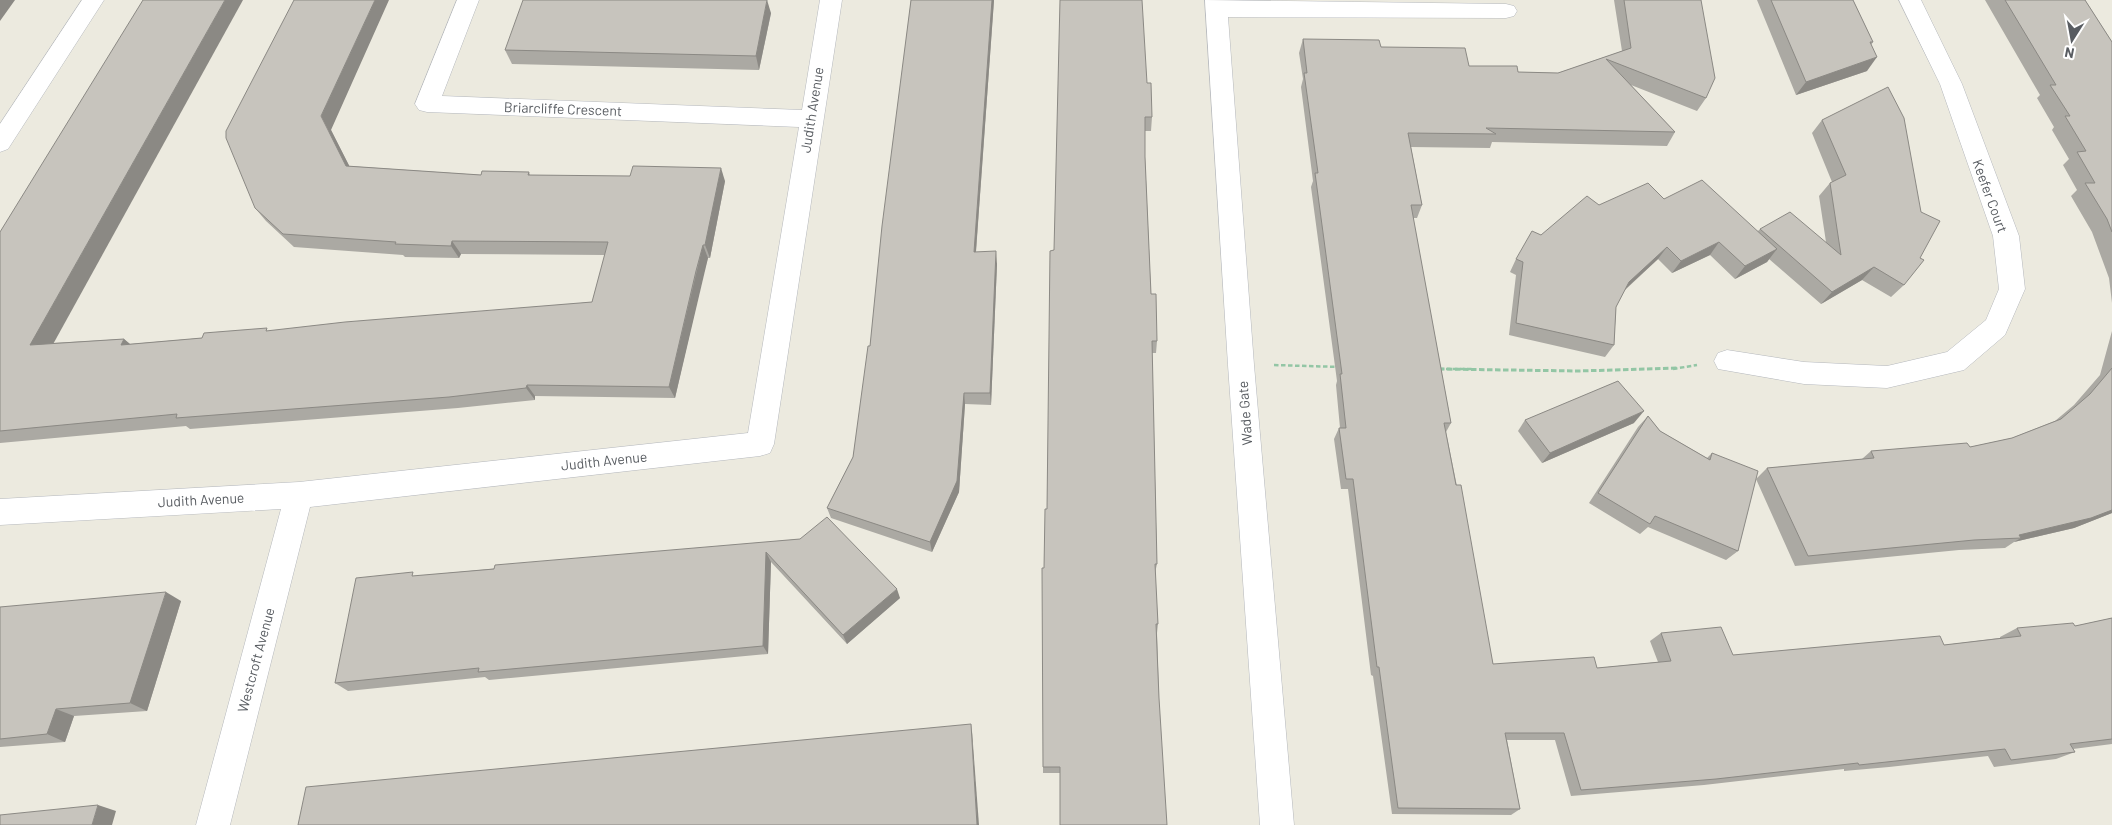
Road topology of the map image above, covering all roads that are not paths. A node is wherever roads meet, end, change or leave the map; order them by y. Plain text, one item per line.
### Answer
1 (93, 0) edge
2 (468, 0) edge
3 (831, 0) edge
4 (1910, 0) edge
5 (1217, 4) edge
6 (1506, 11) dead end
7 (810, 119) junction
8 (0, 143) edge
9 (1727, 360) road end
10 (299, 494) junction
11 (0, 512) edge
12 (213, 825) edge
13 (1278, 825) edge

1 - 8 street
2 - 7 street, Briarcliffe Crescent
3 - 7 street, Judith Avenue
4 - 9 street, Keefer Court
5 - 6 street
5 - 13 street, Wade Gate
7 - 10 street, Judith Avenue
10 - 11 street, Judith Avenue
10 - 12 street, Westcroft Avenue

